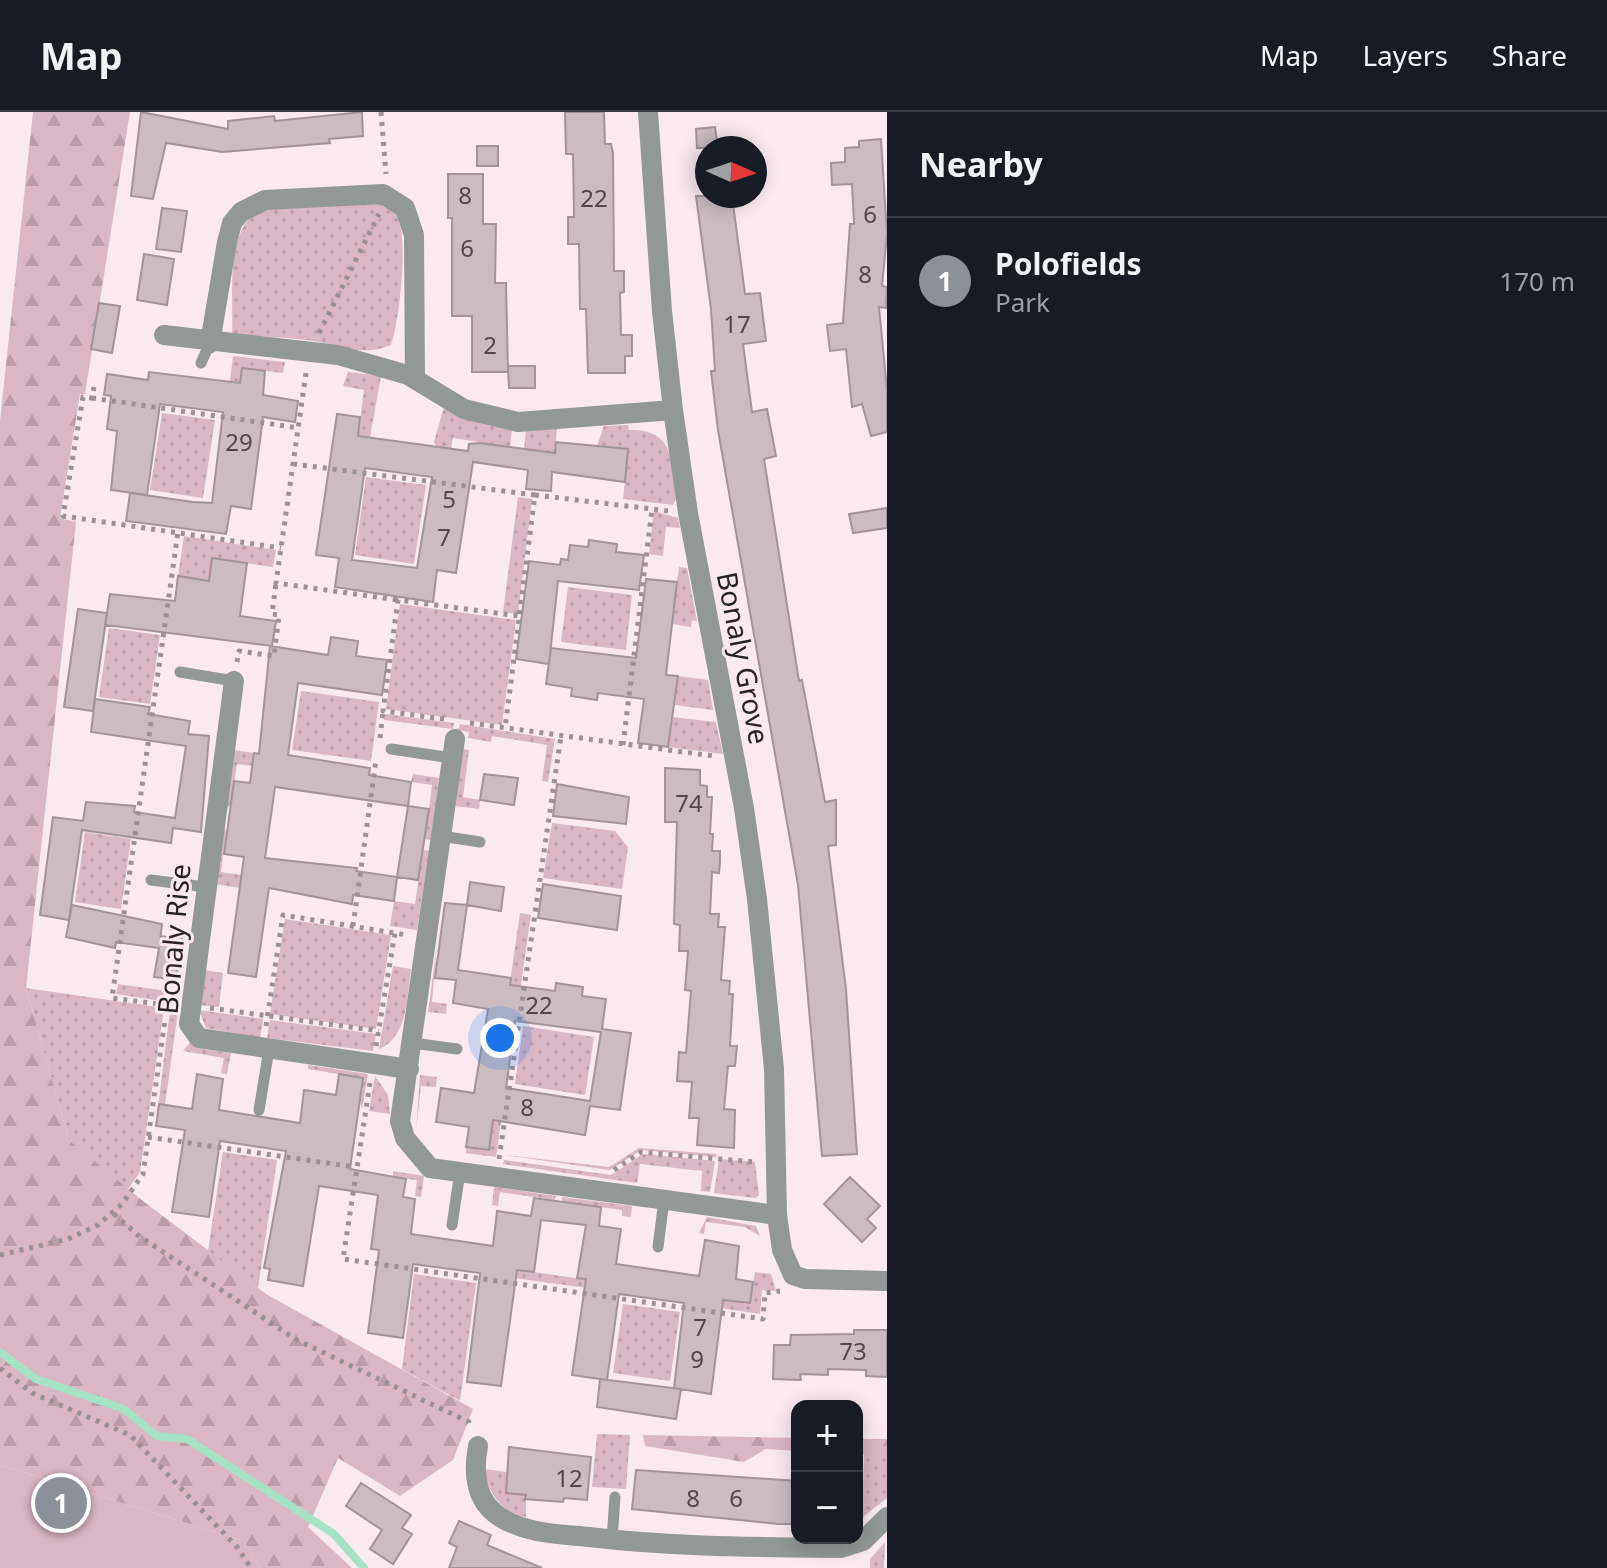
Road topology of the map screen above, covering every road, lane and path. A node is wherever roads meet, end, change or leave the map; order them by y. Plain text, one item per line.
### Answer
1 (381, 112) edge
2 (648, 112) edge
3 (388, 195) junction
4 (164, 335) dead end
5 (210, 343) junction
6 (310, 351) junction
7 (201, 363) dead end
8 (415, 379) junction
9 (94, 387) dead end
10 (92, 398) junction
11 (673, 410) junction
12 (299, 428) junction
13 (293, 464) junction
14 (535, 495) junction
15 (652, 509) junction
16 (688, 513) junction
17 (178, 532) junction
18 (281, 548) junction
19 (276, 583) junction
20 (398, 600) junction
21 (519, 616) junction
22 (180, 672) dead end
23 (234, 681) junction
24 (383, 711) junction
25 (505, 728) junction
26 (561, 736) junction
27 (623, 745) junction
28 (391, 749) dead end
29 (454, 749) joint
30 (734, 759) junction
31 (441, 836) junction
32 (480, 842) dead end
33 (151, 880) dead end
34 (205, 887) junction
35 (353, 926) junction
36 (395, 933) junction
37 (428, 938) junction
38 (167, 1005) junction
39 (189, 1007) junction
40 (267, 1016) junction
41 (379, 1031) junction
42 (413, 1043) junction
43 (265, 1048) junction
44 (457, 1049) dead end
45 (373, 1064) junction
46 (409, 1069) junction
47 (259, 1110) dead end
48 (148, 1137) junction
49 (513, 1160) dead end
50 (776, 1163) junction
51 (355, 1167) junction
52 (497, 1167) junction
53 (460, 1172) junction
54 (611, 1172) dead end
55 (664, 1200) junction
56 (114, 1214) junction
57 (777, 1215) junction
58 (452, 1225) dead end
59 (658, 1247) dead end
60 (0, 1255) edge
61 (793, 1275) junction
62 (887, 1281) edge
63 (0, 1368) edge
64 (478, 1446) joint
65 (615, 1497) dead end
66 (887, 1517) edge
67 (612, 1540) junction
68 (251, 1568) edge

1 - 3 path
2 - 11 street, Bonaly Grove
3 - 5 street
3 - 6 path
3 - 8 street
4 - 5 street
5 - 6 street
5 - 7 lane
6 - 8 street
6 - 12 path
8 - 11 street
9 - 10 path
10 - 12 path
10 - 17 path
11 - 16 street, Bonaly Grove
12 - 13 path
13 - 14 path
13 - 18 path
14 - 15 path
14 - 21 path
15 - 16 path
15 - 27 path
16 - 30 street, Bonaly Grove
17 - 18 path
17 - 38 path
18 - 19 path
19 - 20 path
19 - 23 path
20 - 21 path
20 - 24 path
21 - 25 path
22 - 23 lane
23 - 34 street, Bonaly Rise
24 - 25 path
24 - 35 path
25 - 26 path
26 - 27 path
26 - 52 path
27 - 30 path
28 - 29 lane
29 - 31 street
30 - 50 street, Bonaly Grove
31 - 32 lane
31 - 37 street
33 - 34 lane
34 - 39 street, Bonaly Rise
35 - 36 path
35 - 40 path
36 - 37 path
36 - 41 path
37 - 42 street
38 - 39 path
38 - 48 path
39 - 40 path
39 - 43 street, Bonaly Rise
40 - 41 path
40 - 43 path
41 - 45 path
42 - 44 lane
42 - 46 street
43 - 45 street, Bonaly Rise
43 - 47 lane
45 - 46 street, Bonaly Rise
45 - 51 path
46 - 53 street
48 - 51 path
48 - 56 path
49 - 52 path
50 - 54 path
50 - 57 street, Bonaly Grove
51 - 61 path
52 - 53 street
52 - 55 street
53 - 58 lane
55 - 57 street
55 - 59 lane
56 - 60 path
56 - 64 path
57 - 61 street, Bonaly Grove
61 - 62 street
63 - 68 path
64 - 67 street
65 - 67 lane
66 - 67 street

